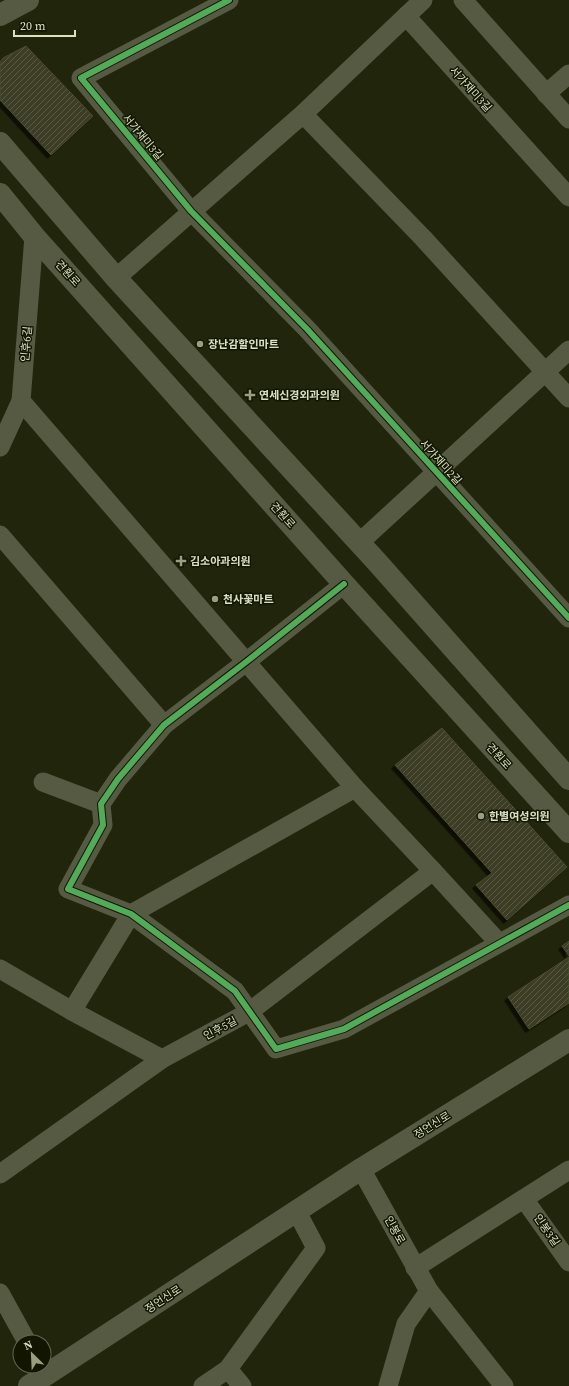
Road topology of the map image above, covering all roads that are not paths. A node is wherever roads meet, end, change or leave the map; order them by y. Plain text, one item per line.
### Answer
1 (28, 0) edge
2 (229, 0) edge
3 (423, 0) edge
4 (463, 0) edge
5 (0, 15) edge
6 (406, 16) junction
7 (569, 74) edge
8 (546, 94) junction
9 (303, 114) junction
10 (569, 119) edge
11 (0, 143) edge
12 (0, 194) edge
13 (569, 197) edge
14 (191, 211) junction
15 (34, 236) junction
16 (116, 278) junction
17 (307, 329) joint
18 (569, 350) edge
19 (545, 372) junction
20 (569, 398) edge
21 (21, 402) junction
22 (0, 447) edge
23 (436, 472) junction
24 (0, 535) edge
25 (359, 543) junction
26 (344, 584) junction
27 (565, 614) edge
28 (246, 662) junction
29 (164, 725) junction
30 (569, 779) edge
31 (43, 782) dead end
32 (355, 788) junction
33 (101, 804) junction
34 (569, 832) edge
35 (433, 871) junction
36 (569, 905) edge
37 (131, 914) junction
38 (499, 943) junction
39 (0, 969) edge
40 (72, 1011) junction
41 (249, 1012) junction
42 (569, 1040) edge
43 (162, 1059) junction
44 (361, 1169) junction
45 (569, 1170) edge
46 (0, 1174) edge
47 (524, 1199) junction
48 (297, 1212) junction
49 (569, 1262) edge
50 (415, 1268) junction
51 (429, 1291) junction
52 (0, 1294) edge
53 (22, 1334) edge
54 (228, 1369) junction
55 (38, 1376) edge
56 (203, 1386) edge
57 (242, 1386) edge
58 (388, 1386) edge
59 (504, 1386) edge

1 - 5 street
2 - 14 street, 서가재미3길
3 - 6 street
4 - 8 street
6 - 9 street
6 - 13 street, 서가재미3길
7 - 8 street
8 - 10 street
9 - 14 street
9 - 19 street
11 - 16 street
12 - 15 street, 견훤로
14 - 16 street
14 - 17 street, 서가재미3길
15 - 21 street, 인후6길
15 - 26 street, 견훤로
16 - 25 street
17 - 23 street, 서가재미2길
18 - 19 street, 서가재미2길
19 - 20 street
19 - 23 street, 서가재미2길
21 - 22 street, 인후6길
21 - 28 street
23 - 25 street, 서가재미2길
23 - 27 street, 서가재미2길
24 - 29 street
25 - 30 street
26 - 28 street
26 - 34 street, 견훤로
28 - 29 street
28 - 32 street
29 - 33 street
31 - 33 street
32 - 35 street
32 - 37 street
33 - 37 street
35 - 38 street
35 - 41 street, 인후5길
36 - 38 street
37 - 40 street
37 - 41 street
38 - 41 street
39 - 40 street
40 - 43 street
41 - 43 street, 인후5길
42 - 44 street, 정언신로
43 - 46 street, 인후5길
44 - 48 street, 정언신로
44 - 50 street, 인봉로
45 - 47 street
47 - 49 street, 인봉3길
47 - 50 street
48 - 54 street
48 - 55 street, 정언신로
50 - 51 street, 인봉로
51 - 58 street
51 - 59 street, 인봉로
52 - 53 street
54 - 56 street
54 - 57 street

